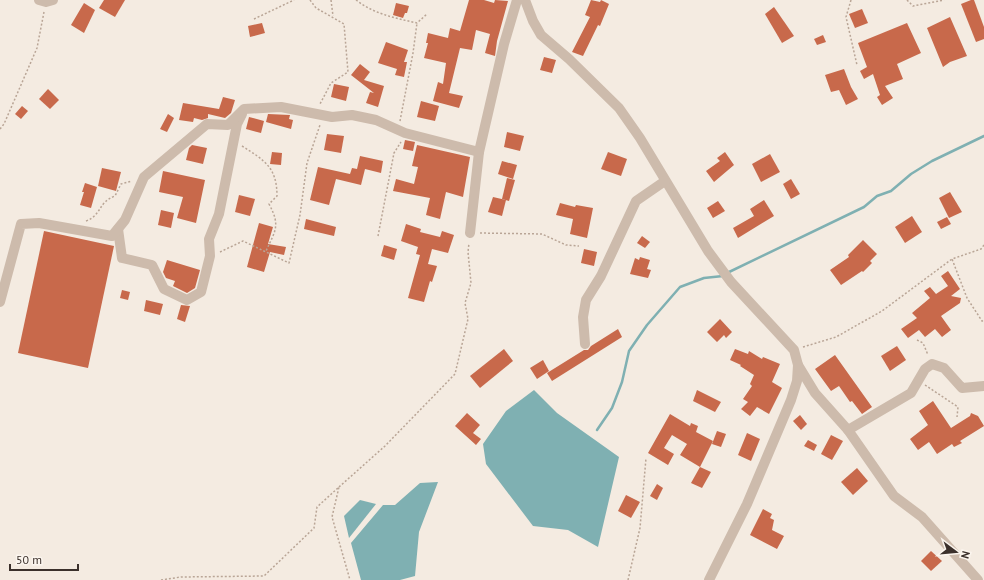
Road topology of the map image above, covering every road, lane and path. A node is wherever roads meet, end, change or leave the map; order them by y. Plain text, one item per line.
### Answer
1 (294, 0) edge
2 (310, 0) edge
3 (331, 0) edge
4 (356, 0) edge
5 (517, 0) edge
6 (525, 0) edge
7 (851, 0) edge
8 (907, 0) edge
9 (944, 0) edge
10 (46, 1) edge
11 (426, 14) dead end
12 (333, 16) junction
13 (254, 19) dead end
14 (417, 23) junction
15 (857, 65) dead end
16 (244, 109) junction
17 (316, 113) junction
18 (332, 117) junction
19 (0, 129) edge
20 (403, 132) junction
21 (234, 140) junction
22 (479, 152) junction
23 (144, 177) junction
24 (665, 181) junction
25 (67, 228) junction
26 (118, 229) junction
27 (470, 233) junction
28 (378, 236) dead end
29 (984, 245) edge
30 (580, 246) dead end
31 (266, 251) junction
32 (210, 256) junction
33 (952, 259) junction
34 (0, 302) edge
35 (984, 321) edge
36 (917, 340) dead end
37 (585, 344) dead end
38 (794, 350) junction
39 (932, 364) junction
40 (798, 365) junction
41 (918, 382) junction
42 (984, 386) edge
43 (958, 417) dead end
44 (848, 430) junction
45 (646, 458) dead end
46 (339, 487) junction
47 (161, 580) edge
48 (350, 580) edge
49 (628, 580) edge
50 (710, 580) edge
51 (978, 580) edge

1 - 13 path
2 - 12 path
3 - 12 path
4 - 14 path
5 - 22 street
6 - 24 street
7 - 15 path
8 - 9 path
10 - 19 path
11 - 14 path
12 - 17 path
14 - 20 path
16 - 17 street
16 - 21 street
16 - 23 street
17 - 18 street
18 - 20 street
18 - 31 path
20 - 22 street
20 - 28 path
21 - 31 path
21 - 32 street
22 - 27 street
23 - 25 path
23 - 26 street
24 - 37 street
24 - 38 street
25 - 26 street
25 - 34 street
26 - 32 street
27 - 30 path
27 - 46 path
29 - 33 path
31 - 32 path
33 - 35 path
33 - 38 path
36 - 39 path
38 - 40 street
39 - 41 street
39 - 42 street
40 - 44 street
40 - 50 street
41 - 43 path
41 - 44 street
44 - 51 street
45 - 49 path
46 - 47 path
46 - 48 path

